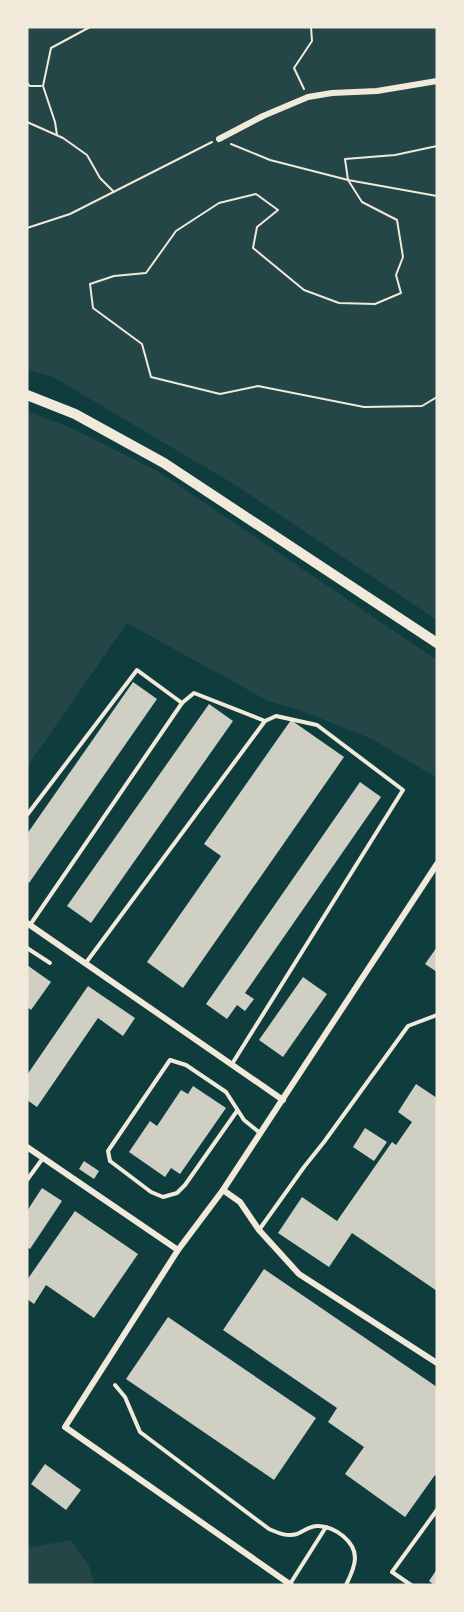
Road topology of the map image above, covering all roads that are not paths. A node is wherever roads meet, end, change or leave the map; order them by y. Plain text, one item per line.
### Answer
1 (437, 81) edge
2 (219, 139) road end
3 (27, 395) edge
4 (437, 644) edge
5 (182, 703) junction
6 (265, 721) junction
7 (27, 815) edge
8 (437, 864) edge
9 (29, 924) edge
10 (27, 948) edge
11 (50, 963) dead end
12 (85, 964) junction
13 (437, 1016) edge
14 (231, 1065) junction
15 (283, 1100) junction
16 (237, 1111) junction
17 (260, 1134) junction
18 (27, 1147) edge
19 (43, 1158) junction
20 (27, 1180) edge
21 (223, 1190) junction
22 (259, 1230) junction
23 (178, 1250) junction
24 (437, 1363) edge
25 (115, 1384) dead end
26 (437, 1510) edge
27 (326, 1527) junction
28 (290, 1585) edge
29 (346, 1585) edge
30 (411, 1585) edge

1 - 2 street
3 - 4 main road
5 - 6 lane
5 - 7 lane
5 - 9 lane
6 - 12 lane
6 - 14 lane
8 - 15 street
9 - 12 street
10 - 11 lane
12 - 14 street
13 - 22 lane
14 - 15 street
15 - 17 street
16 - 16 lane
16 - 17 lane
17 - 21 street
18 - 19 street
19 - 20 lane
19 - 23 street
21 - 22 street
21 - 23 street
22 - 24 street
23 - 28 street
25 - 27 lane
26 - 30 lane
27 - 28 lane
27 - 29 lane

